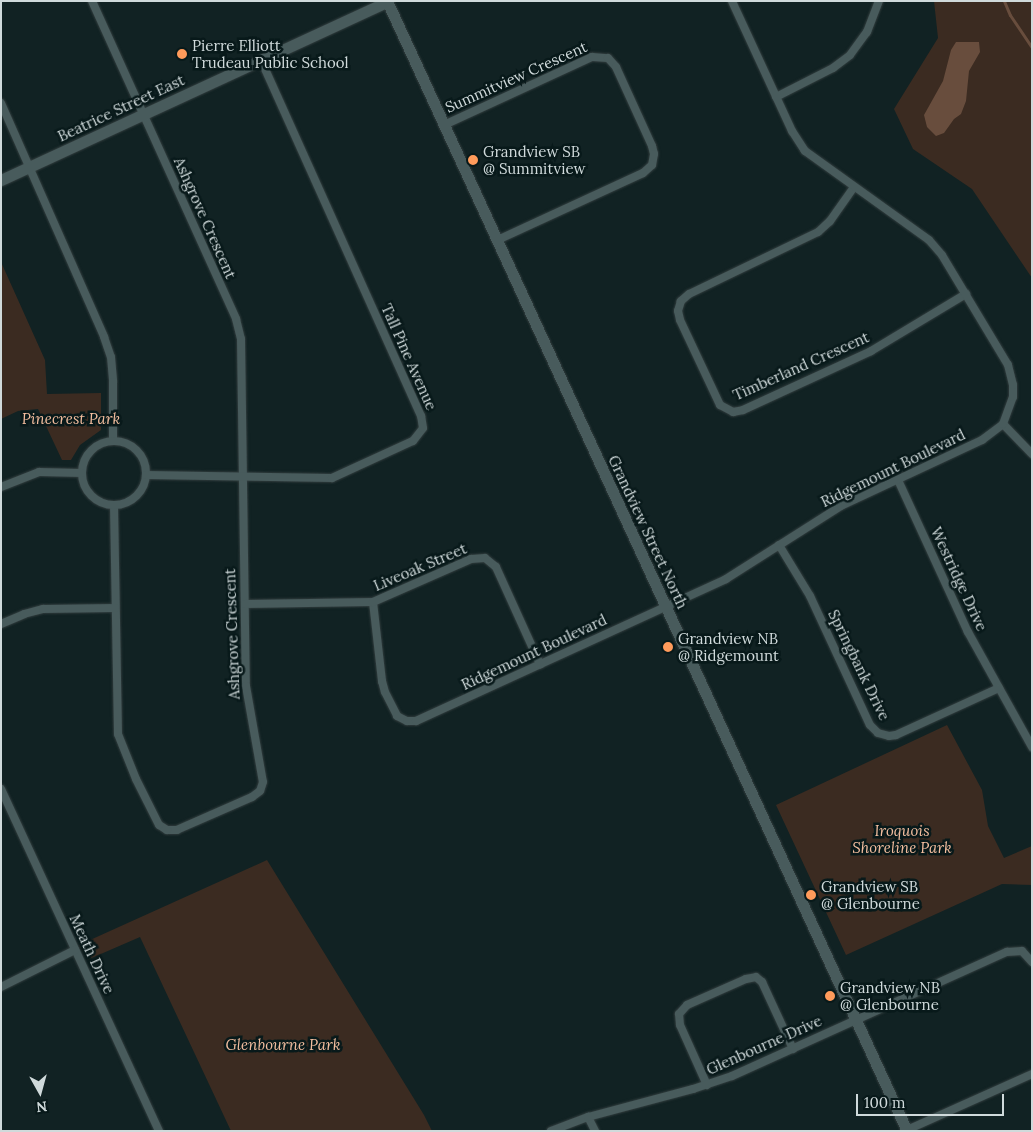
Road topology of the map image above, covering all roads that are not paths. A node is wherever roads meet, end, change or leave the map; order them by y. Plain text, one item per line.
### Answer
1 (92, 1) edge
2 (732, 1) edge
3 (879, 1) edge
4 (387, 2) edge
5 (261, 60) junction
6 (776, 97) junction
7 (1, 103) edge
8 (143, 115) junction
9 (444, 124) junction
10 (29, 167) junction
11 (1, 180) edge
12 (854, 187) junction
13 (497, 240) junction
14 (966, 294) junction
15 (1004, 424) junction
16 (113, 441) junction
17 (1032, 454) edge
18 (82, 473) junction
19 (146, 475) junction
20 (243, 476) junction
21 (898, 480) junction
22 (1, 487) edge
23 (114, 505) junction
24 (779, 546) junction
25 (372, 602) junction
26 (245, 604) junction
27 (666, 606) junction
28 (115, 608) junction
29 (1, 624) edge
30 (540, 664) junction
31 (999, 688) junction
32 (1032, 747) edge
33 (1, 789) edge
34 (75, 950) junction
35 (1032, 962) edge
36 (1, 987) edge
37 (855, 1019) junction
38 (792, 1048) junction
39 (1032, 1074) edge
40 (707, 1085) junction
41 (588, 1117) junction
42 (907, 1130) edge
43 (159, 1131) edge
44 (551, 1131) edge
45 (595, 1131) edge

1 - 8 street, Ashgrove Crescent
2 - 6 street
3 - 6 street
4 - 5 street, Beatrice Street East
4 - 9 street, Grandview Street North
5 - 8 street, Beatrice Street East
5 - 20 street, Tall Pine Avenue
6 - 12 street
7 - 10 street
8 - 10 street, Beatrice Street East
8 - 20 street, Ashgrove Crescent
9 - 13 street, Grandview Street North
9 - 13 street, Summitview Crescent
10 - 11 street, Beatrice Street East
10 - 16 street
12 - 14 street
12 - 14 street, Timberland Crescent
13 - 27 street, Grandview Street North
14 - 15 street
15 - 17 street
15 - 21 street, Ridgemount Boulevard
16 - 18 street
16 - 19 street
18 - 22 street
18 - 23 street
19 - 20 street, Tall Pine Avenue
19 - 23 street
20 - 26 street, Ashgrove Crescent
21 - 24 street, Ridgemount Boulevard
21 - 31 street, Westridge Drive
23 - 28 street, Ashgrove Crescent
24 - 27 street, Ridgemount Boulevard
24 - 31 street, Springbank Drive
25 - 26 street, Liveoak Street
25 - 30 street, Liveoak Street
25 - 30 street, Ridgemount Boulevard
26 - 28 street, Ashgrove Crescent
27 - 30 street, Ridgemount Boulevard
27 - 37 street, Grandview Street North
28 - 29 street
31 - 32 street, Westridge Drive
33 - 34 street, Meath Drive
34 - 36 street
34 - 43 street, Meath Drive
35 - 37 street, Glenbourne Drive
37 - 38 street, Glenbourne Drive
37 - 42 street, Grandview Street North
38 - 40 street, Glenbourne Drive
38 - 40 street
39 - 42 street
40 - 41 street, Glenbourne Drive
41 - 44 street, Glenbourne Drive
41 - 45 street

